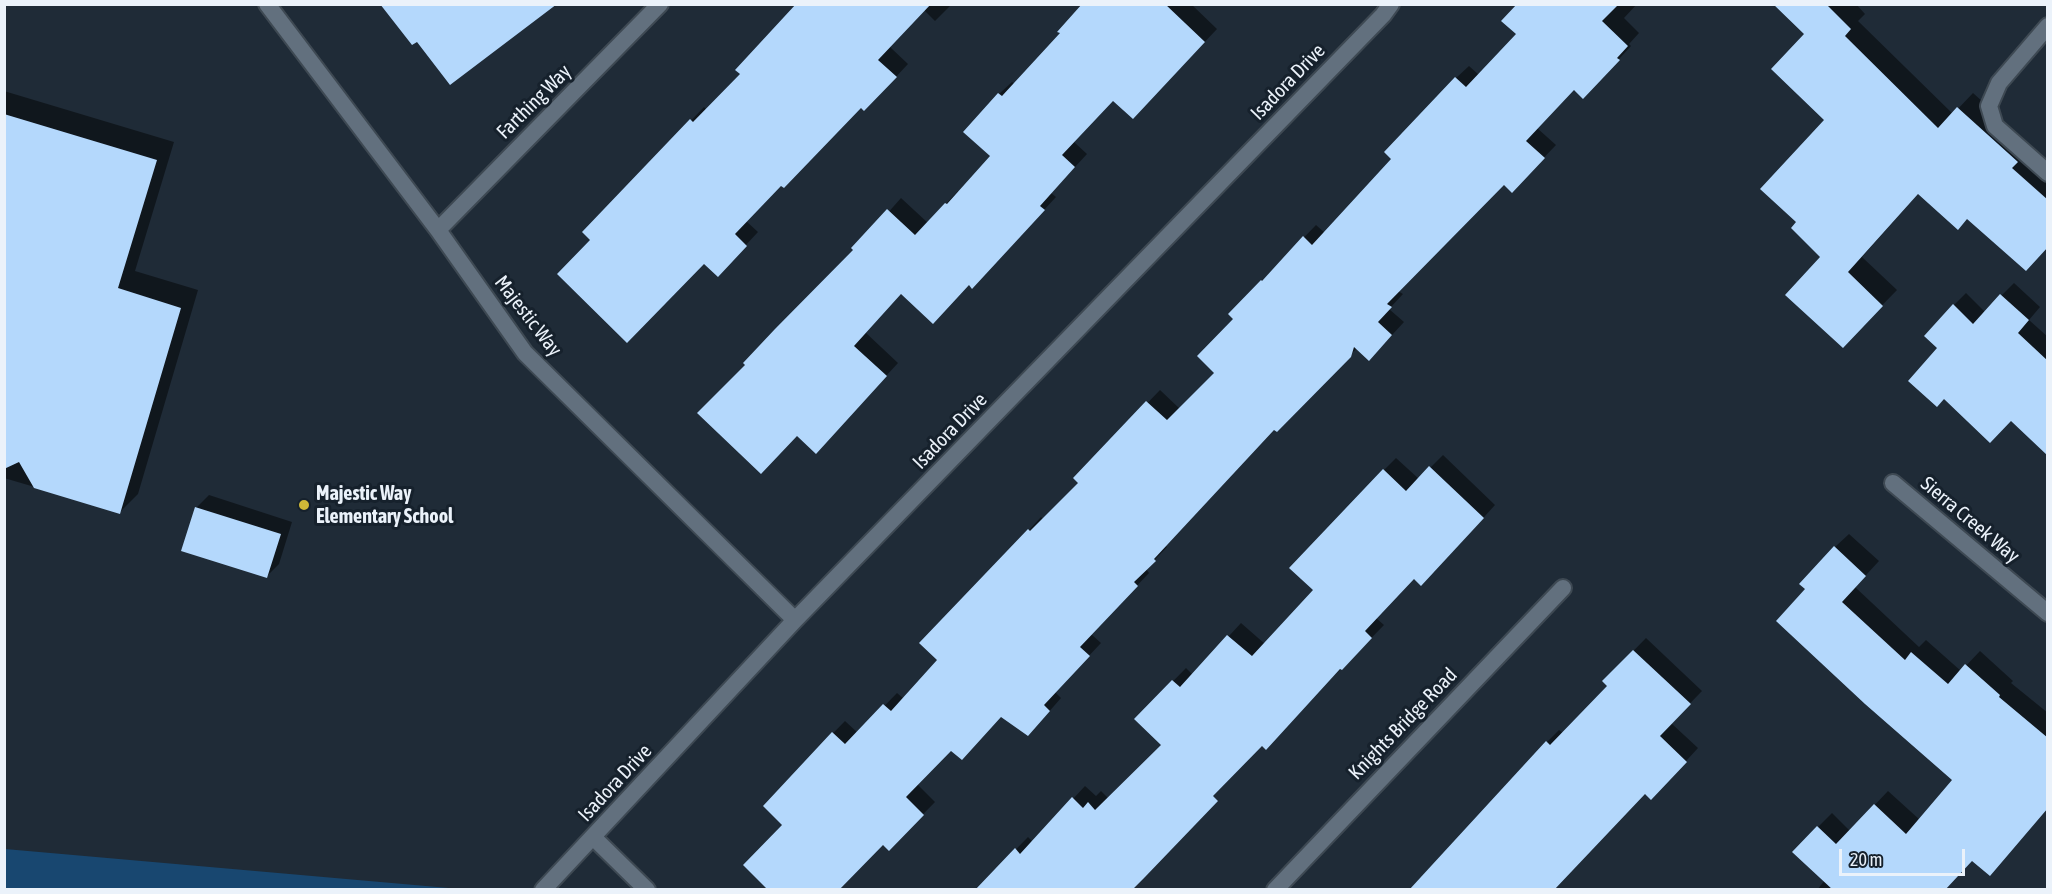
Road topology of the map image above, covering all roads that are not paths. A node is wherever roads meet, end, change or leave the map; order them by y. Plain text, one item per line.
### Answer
1 (267, 4) edge
2 (660, 4) edge
3 (1391, 4) edge
4 (2048, 26) edge
5 (2048, 173) edge
6 (438, 230) junction
7 (1893, 483) dead end
8 (1563, 588) dead end
9 (2048, 613) edge
10 (795, 620) junction
11 (593, 837) junction
12 (543, 890) edge
13 (647, 890) edge
14 (1275, 890) edge

1 - 6 street, Majestic Way
2 - 6 street, Farthing Way
3 - 10 street, Isadora Drive
4 - 5 street
6 - 10 street, Majestic Way
7 - 9 street, Sierra Creek Way
8 - 14 street, Knights Bridge Road
10 - 11 street, Isadora Drive
11 - 12 street, Isadora Drive
11 - 13 street

